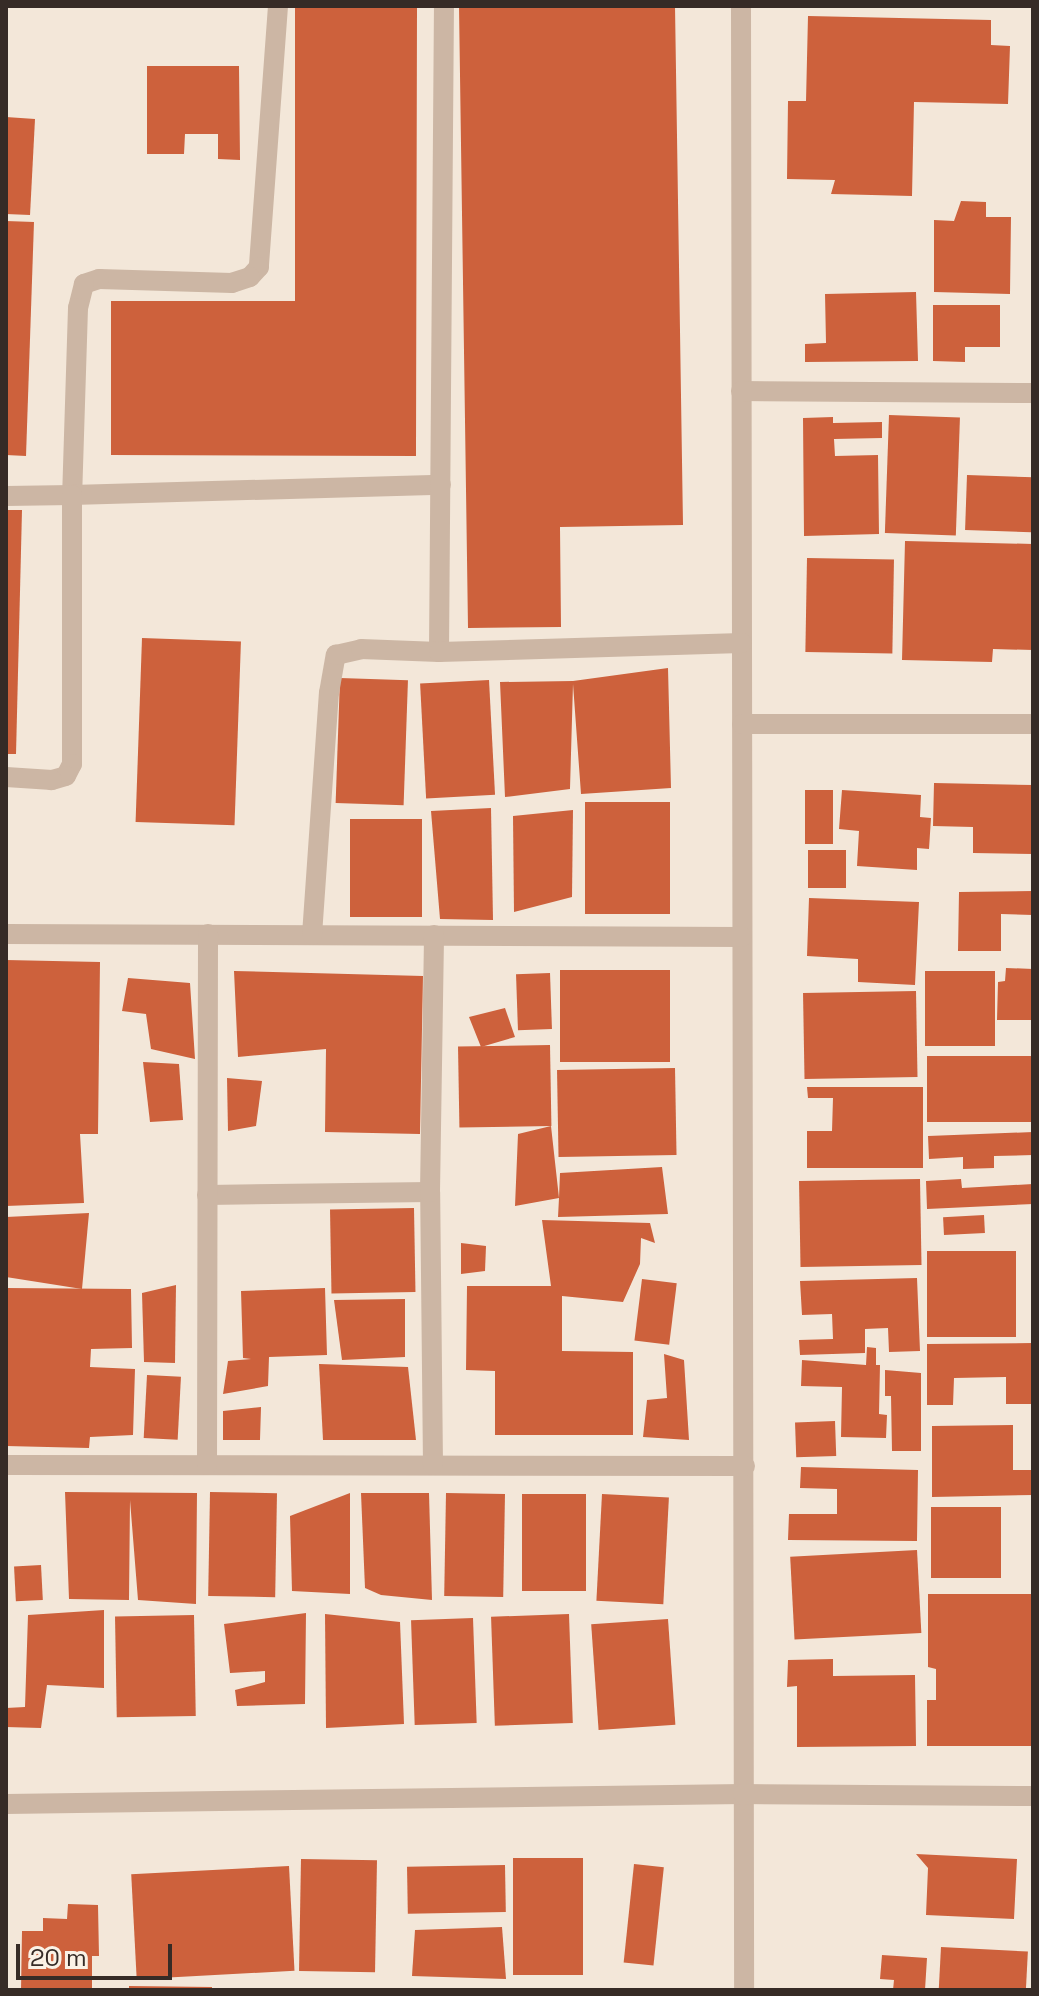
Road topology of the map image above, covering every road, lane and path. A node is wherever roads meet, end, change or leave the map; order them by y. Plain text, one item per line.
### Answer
1 (278, 6) edge
2 (444, 6) edge
3 (741, 6) edge
4 (741, 391) junction
5 (1033, 393) edge
6 (441, 485) junction
7 (72, 495) junction
8 (6, 496) edge
9 (742, 643) junction
10 (439, 652) junction
11 (742, 724) junction
12 (1033, 724) edge
13 (6, 777) edge
14 (6, 934) edge
15 (208, 934) junction
16 (312, 935) junction
17 (434, 935) junction
18 (742, 937) junction
19 (430, 1192) junction
20 (207, 1195) junction
21 (6, 1465) edge
22 (207, 1465) junction
23 (433, 1465) junction
24 (745, 1466) junction
25 (743, 1794) junction
26 (1033, 1796) edge
27 (6, 1804) edge
28 (744, 1990) edge

1 - 7 street
2 - 6 street
3 - 4 street
4 - 5 street
4 - 9 street
6 - 7 street
6 - 10 street
7 - 8 street
7 - 13 street
9 - 10 street
9 - 11 street
10 - 16 street
11 - 12 street
11 - 18 street
14 - 15 street
15 - 16 street
15 - 20 street
16 - 17 street
17 - 18 street
17 - 19 street
18 - 24 street
19 - 20 street
19 - 23 street
20 - 22 street
21 - 22 street
22 - 23 street
23 - 24 street
24 - 25 street
25 - 26 street
25 - 27 street
25 - 28 street

